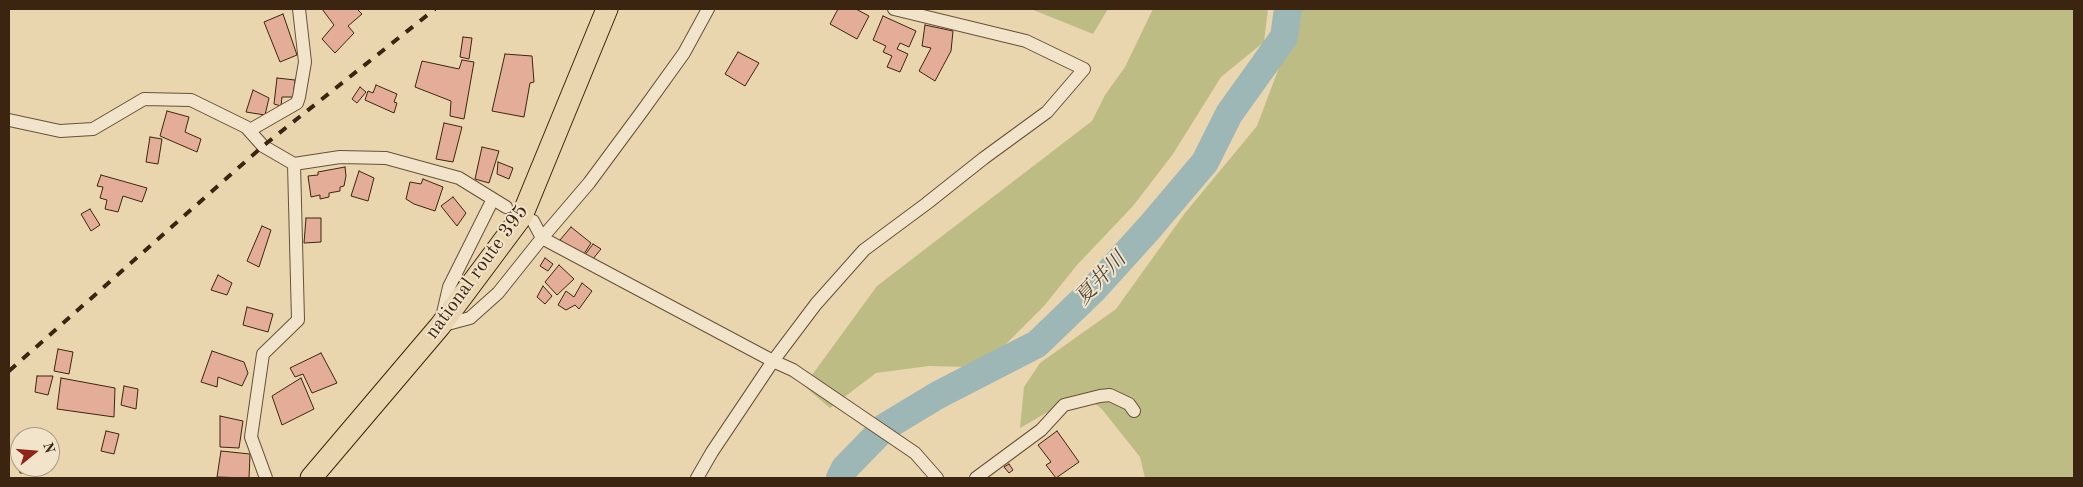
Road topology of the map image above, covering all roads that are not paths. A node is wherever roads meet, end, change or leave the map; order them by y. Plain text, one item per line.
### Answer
1 (300, 9) edge
2 (607, 9) edge
3 (708, 9) edge
4 (894, 9) edge
5 (9, 120) edge
6 (250, 130) junction
7 (294, 164) junction
8 (493, 199) junction
9 (506, 207) dead end
10 (533, 221) dead end
11 (542, 238) junction
12 (440, 326) junction
13 (772, 361) junction
14 (1134, 411) dead end
15 (266, 478) edge
16 (311, 478) edge
17 (697, 478) edge
18 (936, 478) edge
19 (976, 478) edge

1 - 6 street
2 - 12 highway, national route 395
3 - 11 street
4 - 13 street
5 - 6 street
6 - 7 street
7 - 8 street
7 - 15 street
8 - 9 street
8 - 12 street
10 - 11 street
11 - 12 street
11 - 13 street
12 - 16 highway, national route 395
13 - 17 street
13 - 18 street
14 - 19 street

